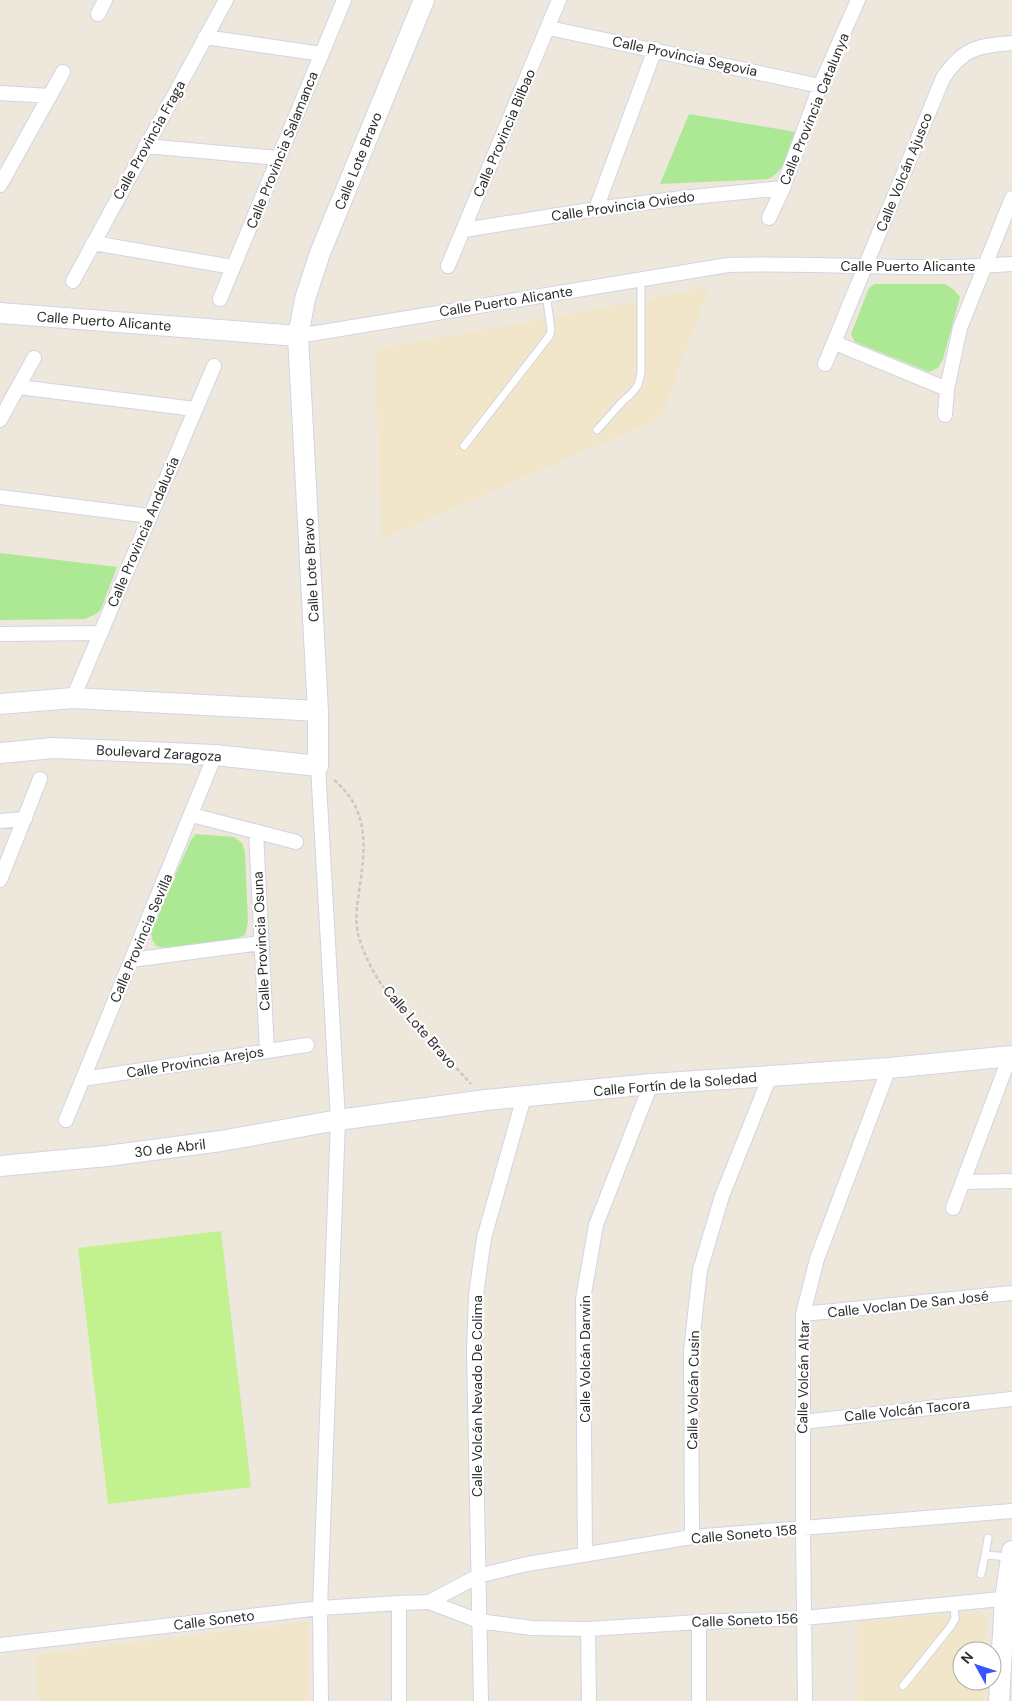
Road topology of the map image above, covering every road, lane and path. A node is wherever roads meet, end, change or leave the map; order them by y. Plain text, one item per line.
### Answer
1 (105, 0) edge
2 (226, 0) edge
3 (344, 0) edge
4 (424, 0) edge
5 (559, 0) edge
6 (858, 0) edge
7 (98, 14) dead end
8 (549, 28) junction
9 (206, 37) junction
10 (1012, 43) edge
11 (655, 49) junction
12 (322, 54) junction
13 (63, 72) dead end
14 (820, 86) junction
15 (0, 93) edge
16 (50, 96) junction
17 (145, 146) junction
18 (278, 158) junction
19 (0, 186) edge
20 (783, 188) junction
21 (1012, 198) edge
22 (596, 209) junction
23 (768, 218) dead end
24 (464, 230) junction
25 (93, 244) junction
26 (1012, 264) edge
27 (448, 266) dead end
28 (986, 266) junction
29 (234, 267) junction
30 (866, 267) junction
31 (641, 278) junction
32 (73, 281) dead end
33 (546, 294) junction
34 (220, 299) dead end
35 (0, 313) edge
36 (298, 336) junction
37 (835, 343) junction
38 (34, 358) dead end
39 (825, 364) dead end
40 (214, 366) dead end
41 (19, 387) junction
42 (947, 388) junction
43 (195, 409) junction
44 (945, 415) dead end
45 (0, 420) edge
46 (597, 430) dead end
47 (464, 446) dead end
48 (0, 497) edge
49 (150, 516) junction
50 (101, 633) junction
51 (0, 634) edge
52 (73, 698) junction
53 (0, 704) edge
54 (318, 710) junction
55 (0, 753) edge
56 (216, 755) junction
57 (318, 766) junction
58 (40, 779) dead end
59 (192, 815) junction
60 (25, 819) junction
61 (0, 821) edge
62 (256, 832) junction
63 (296, 842) dead end
64 (0, 880) edge
65 (261, 943) junction
66 (131, 960) junction
67 (307, 1045) dead end
68 (267, 1051) junction
69 (1011, 1056) edge
70 (889, 1068) junction
71 (770, 1076) junction
72 (83, 1079) junction
73 (651, 1084) junction
74 (524, 1097) junction
75 (486, 1100) junction
76 (66, 1120) dead end
77 (338, 1120) junction
78 (0, 1166) edge
79 (1012, 1181) edge
80 (963, 1182) junction
81 (953, 1208) dead end
82 (1012, 1293) edge
83 (804, 1314) junction
84 (1012, 1399) edge
85 (802, 1422) junction
86 (1012, 1511) edge
87 (803, 1529) junction
88 (692, 1537) junction
89 (988, 1538) dead end
90 (1012, 1554) edge
91 (585, 1555) junction
92 (985, 1555) junction
93 (981, 1574) dead end
94 (478, 1576) junction
95 (1009, 1598) edge
96 (429, 1602) junction
97 (398, 1603) junction
98 (954, 1604) junction
99 (320, 1608) junction
100 (804, 1618) junction
101 (478, 1621) junction
102 (699, 1622) junction
103 (588, 1628) junction
104 (0, 1644) edge
105 (903, 1686) dead end
106 (321, 1701) edge
107 (399, 1701) edge
108 (481, 1701) edge
109 (589, 1701) edge
110 (699, 1701) edge
111 (805, 1701) edge
112 (999, 1701) edge

1 - 7 street
2 - 9 street, Calle Provincia Fraga
3 - 12 street, Calle Provincia Salamanca
4 - 36 street, Calle Lote Bravo
5 - 8 street, Calle Provincia Bilbao
6 - 14 street, Calle Provincia Catalunya
8 - 11 street, Calle Provincia Segovia
8 - 24 street, Calle Provincia Bilbao
9 - 12 street
9 - 17 street, Calle Provincia Fraga
10 - 30 street, Calle Volcán Ajusco
11 - 14 street, Calle Provincia Segovia
11 - 22 street
12 - 18 street, Calle Provincia Salamanca
13 - 16 street
14 - 20 street, Calle Provincia Catalunya
15 - 16 street
16 - 19 street
17 - 18 street
17 - 25 street, Calle Provincia Fraga
18 - 29 street, Calle Provincia Salamanca
20 - 22 street, Calle Provincia Oviedo
20 - 23 street, Calle Provincia Catalunya
21 - 28 street
22 - 24 street, Calle Provincia Oviedo
24 - 27 street, Calle Provincia Bilbao
25 - 29 street
25 - 32 street, Calle Provincia Fraga
26 - 28 street, Calle Puerto Alicante
28 - 30 street, Calle Puerto Alicante
28 - 42 street
29 - 34 street, Calle Provincia Salamanca
30 - 31 street, Calle Puerto Alicante
30 - 37 street, Calle Volcán Ajusco
31 - 33 street, Calle Puerto Alicante
31 - 46 lane
33 - 36 street, Calle Puerto Alicante
33 - 47 lane
35 - 36 street, Calle Puerto Alicante
36 - 54 street, Calle Lote Bravo
37 - 39 street, Calle Volcán Ajusco
37 - 42 street
38 - 41 street
40 - 43 street, Calle Provincia Andalucía
41 - 43 street
41 - 45 street
42 - 44 street
43 - 49 street, Calle Provincia Andalucía
48 - 49 street
49 - 50 street, Calle Provincia Andalucía
50 - 51 street
50 - 52 street, Calle Provincia Andalucía
52 - 53 street
52 - 54 street
54 - 57 street, Calle Lote Bravo
55 - 56 street, Boulevard Zaragoza
56 - 57 street, Boulevard Zaragoza
56 - 59 street, Calle Provincia Sevilla
57 - 75 path, Calle Lote Bravo
57 - 77 street
58 - 60 street
59 - 62 street
59 - 66 street, Calle Provincia Sevilla
60 - 61 street
60 - 64 street
62 - 63 street
62 - 65 street, Calle Provincia Osuna
65 - 66 street
65 - 68 street, Calle Provincia Osuna
66 - 72 street, Calle Provincia Sevilla
67 - 68 street, Calle Provincia Arejos
68 - 72 street, Calle Provincia Arejos
69 - 70 street, Calle Fortín de la Soledad
69 - 80 street
70 - 71 street, Calle Fortín de la Soledad
70 - 83 street, Calle Volcán Altar
71 - 73 street, Calle Fortín de la Soledad
71 - 88 street, Calle Volcán Cusin
72 - 76 street, Calle Provincia Sevilla
73 - 74 street, Calle Fortín de la Soledad
73 - 91 street, Calle Volcán Darwin
74 - 75 street, Calle Fortín de la Soledad
74 - 94 street, Calle Volcán Nevado De Colima
75 - 77 street, Calle Fortín de la Soledad
77 - 78 street, 30 de Abril
77 - 99 street
79 - 80 street
80 - 81 street
82 - 83 street, Calle Voclan De San José
83 - 85 street, Calle Volcán Altar
84 - 85 street, Calle Volcán Tacora
85 - 87 street, Calle Volcán Altar
86 - 87 street, Calle Soneto 158
87 - 88 street, Calle Soneto 158
87 - 100 street, Calle Volcán Altar
88 - 91 street, Calle Soneto 158
89 - 92 lane
90 - 92 lane
90 - 95 street
91 - 94 street, Calle Soneto 158
92 - 93 lane
94 - 96 street, Calle Soneto
94 - 101 street, Calle Volcán Nevado De Colima
95 - 98 street, Calle Soneto 156
95 - 112 street
96 - 97 street, Calle Soneto
96 - 101 street, Calle Soneto
97 - 99 street, Calle Soneto
97 - 107 street
98 - 100 street, Calle Soneto 156
98 - 105 lane
99 - 104 street, Calle Soneto
99 - 106 street
100 - 102 street, Calle Soneto 156
100 - 111 street, Calle Volcán Altar
101 - 103 street, Calle Soneto 156
101 - 108 street, Calle Volcán Nevado De Colima
102 - 103 street, Calle Soneto 156
102 - 110 street
103 - 109 street

